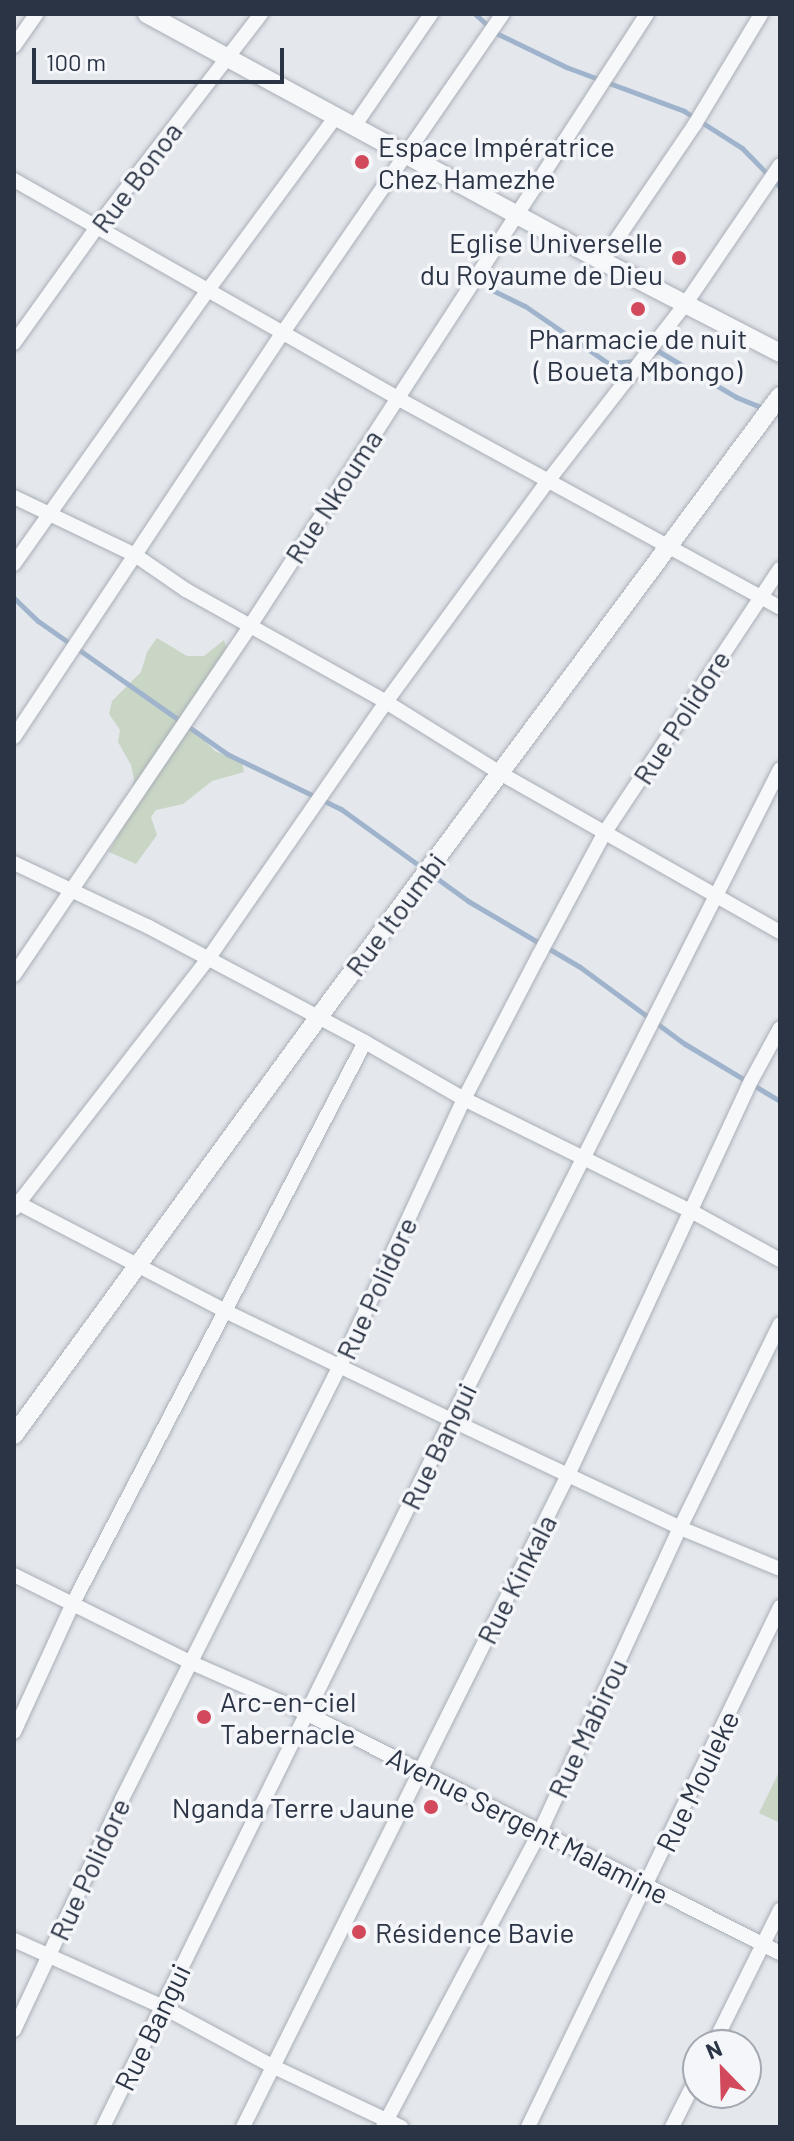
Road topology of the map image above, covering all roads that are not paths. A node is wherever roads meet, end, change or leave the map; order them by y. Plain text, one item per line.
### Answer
1 (36, 14) edge
2 (147, 14) edge
3 (261, 14) edge
4 (431, 14) edge
5 (503, 14) edge
6 (647, 14) edge
7 (761, 14) edge
8 (14, 46) edge
9 (229, 56) junction
10 (337, 115) junction
11 (355, 125) junction
12 (407, 154) junction
13 (780, 165) edge
14 (14, 180) edge
15 (518, 215) junction
16 (97, 227) junction
17 (602, 261) junction
18 (208, 290) junction
19 (686, 303) junction
20 (284, 331) junction
21 (14, 343) edge
22 (780, 353) edge
23 (780, 396) edge
24 (397, 398) junction
25 (548, 481) junction
26 (14, 497) edge
27 (48, 516) junction
28 (665, 548) junction
29 (135, 555) junction
30 (14, 564) edge
31 (780, 569) edge
32 (760, 597) junction
33 (780, 608) edge
34 (250, 626) junction
35 (386, 702) junction
36 (14, 737) edge
37 (780, 769) edge
38 (500, 773) junction
39 (605, 832) junction
40 (14, 863) edge
41 (73, 892) junction
42 (715, 896) junction
43 (780, 932) edge
44 (208, 959) junction
45 (14, 975) edge
46 (318, 1018) junction
47 (780, 1028) edge
48 (365, 1042) junction
49 (464, 1099) junction
50 (584, 1157) junction
51 (15, 1204) edge
52 (691, 1211) junction
53 (780, 1260) edge
54 (140, 1265) junction
55 (227, 1312) junction
56 (780, 1324) edge
57 (340, 1366) junction
58 (451, 1420) junction
59 (14, 1435) edge
60 (568, 1475) junction
61 (680, 1528) junction
62 (780, 1569) edge
63 (14, 1575) edge
64 (73, 1603) junction
65 (780, 1607) edge
66 (192, 1663) junction
67 (308, 1714) junction
68 (14, 1732) edge
69 (420, 1770) junction
70 (539, 1834) junction
71 (647, 1886) junction
72 (780, 1910) edge
73 (14, 1940) edge
74 (764, 1945) junction
75 (780, 1953) edge
76 (48, 1956) junction
77 (161, 2006) junction
78 (721, 2029) edge
79 (14, 2030) edge
80 (272, 2066) junction
81 (682, 2107) edge
82 (385, 2123) edge
83 (103, 2127) edge
84 (243, 2127) edge
85 (401, 2127) edge
86 (528, 2127) edge
87 (672, 2127) edge

1 - 8 street
2 - 9 street
3 - 9 street, Rue Bonoa
4 - 11 street
5 - 12 street
6 - 15 street, Rue Nkouma
7 - 17 street
9 - 10 street
9 - 16 street, Rue Bonoa
10 - 11 street
10 - 18 street
11 - 12 street
12 - 15 street
12 - 20 street
13 - 19 street
14 - 16 street
15 - 17 street
15 - 24 street, Rue Nkouma
16 - 18 street
16 - 21 street, Rue Bonoa
17 - 19 street
18 - 20 street
18 - 27 street
19 - 22 street
19 - 25 street
20 - 24 street
20 - 29 street
23 - 28 street, Rue Itoumbi
24 - 25 street
24 - 34 street, Rue Nkouma
25 - 28 street
25 - 35 street
26 - 27 street
27 - 29 street
27 - 30 street
28 - 32 street
28 - 38 street, Rue Itoumbi
29 - 34 street
29 - 36 street
31 - 32 street, Rue Polidore
32 - 33 street
32 - 39 street, Rue Polidore
34 - 35 street
34 - 41 street, Rue Nkouma
35 - 38 street
35 - 44 street
37 - 42 street, Rue Bangui
38 - 39 street
38 - 46 street, Rue Itoumbi
39 - 42 street
39 - 49 street, Rue Polidore
40 - 41 street
41 - 44 street
41 - 45 street, Rue Nkouma
42 - 43 street
42 - 50 street, Rue Bangui
44 - 46 street
44 - 51 street
46 - 48 street
46 - 54 street, Rue Itoumbi
47 - 52 street, Rue Kinkala
48 - 49 street
48 - 55 street
49 - 50 street
49 - 57 street, Rue Polidore
50 - 52 street
50 - 58 street, Rue Bangui
51 - 54 street
52 - 53 street
52 - 60 street, Rue Kinkala
54 - 55 street
54 - 59 street, Rue Itoumbi
55 - 57 street
55 - 64 street
56 - 61 street, Rue Mabirou
57 - 58 street
57 - 66 street, Rue Polidore
58 - 60 street
58 - 67 street, Rue Bangui
60 - 61 street
60 - 69 street, Rue Kinkala
61 - 62 street
61 - 70 street, Rue Mabirou
63 - 64 street, Avenue Sergent Malamine
64 - 66 street, Avenue Sergent Malamine
64 - 68 street
65 - 71 street, Rue Mouleke
66 - 67 street, Avenue Sergent Malamine
66 - 76 street, Rue Polidore
67 - 69 street, Avenue Sergent Malamine
67 - 77 street, Rue Bangui
69 - 70 street, Avenue Sergent Malamine
69 - 80 street, Rue Kinkala
70 - 71 street, Avenue Sergent Malamine
70 - 82 street, Rue Mabirou
71 - 74 street, Avenue Sergent Malamine
71 - 86 street, Rue Mouleke
72 - 74 street
73 - 76 street
74 - 75 street, Avenue Sergent Malamine
74 - 78 street
76 - 77 street
76 - 79 street, Rue Polidore
77 - 80 street
77 - 83 street, Rue Bangui
80 - 82 street
80 - 84 street, Rue Kinkala
81 - 87 street
82 - 85 street

